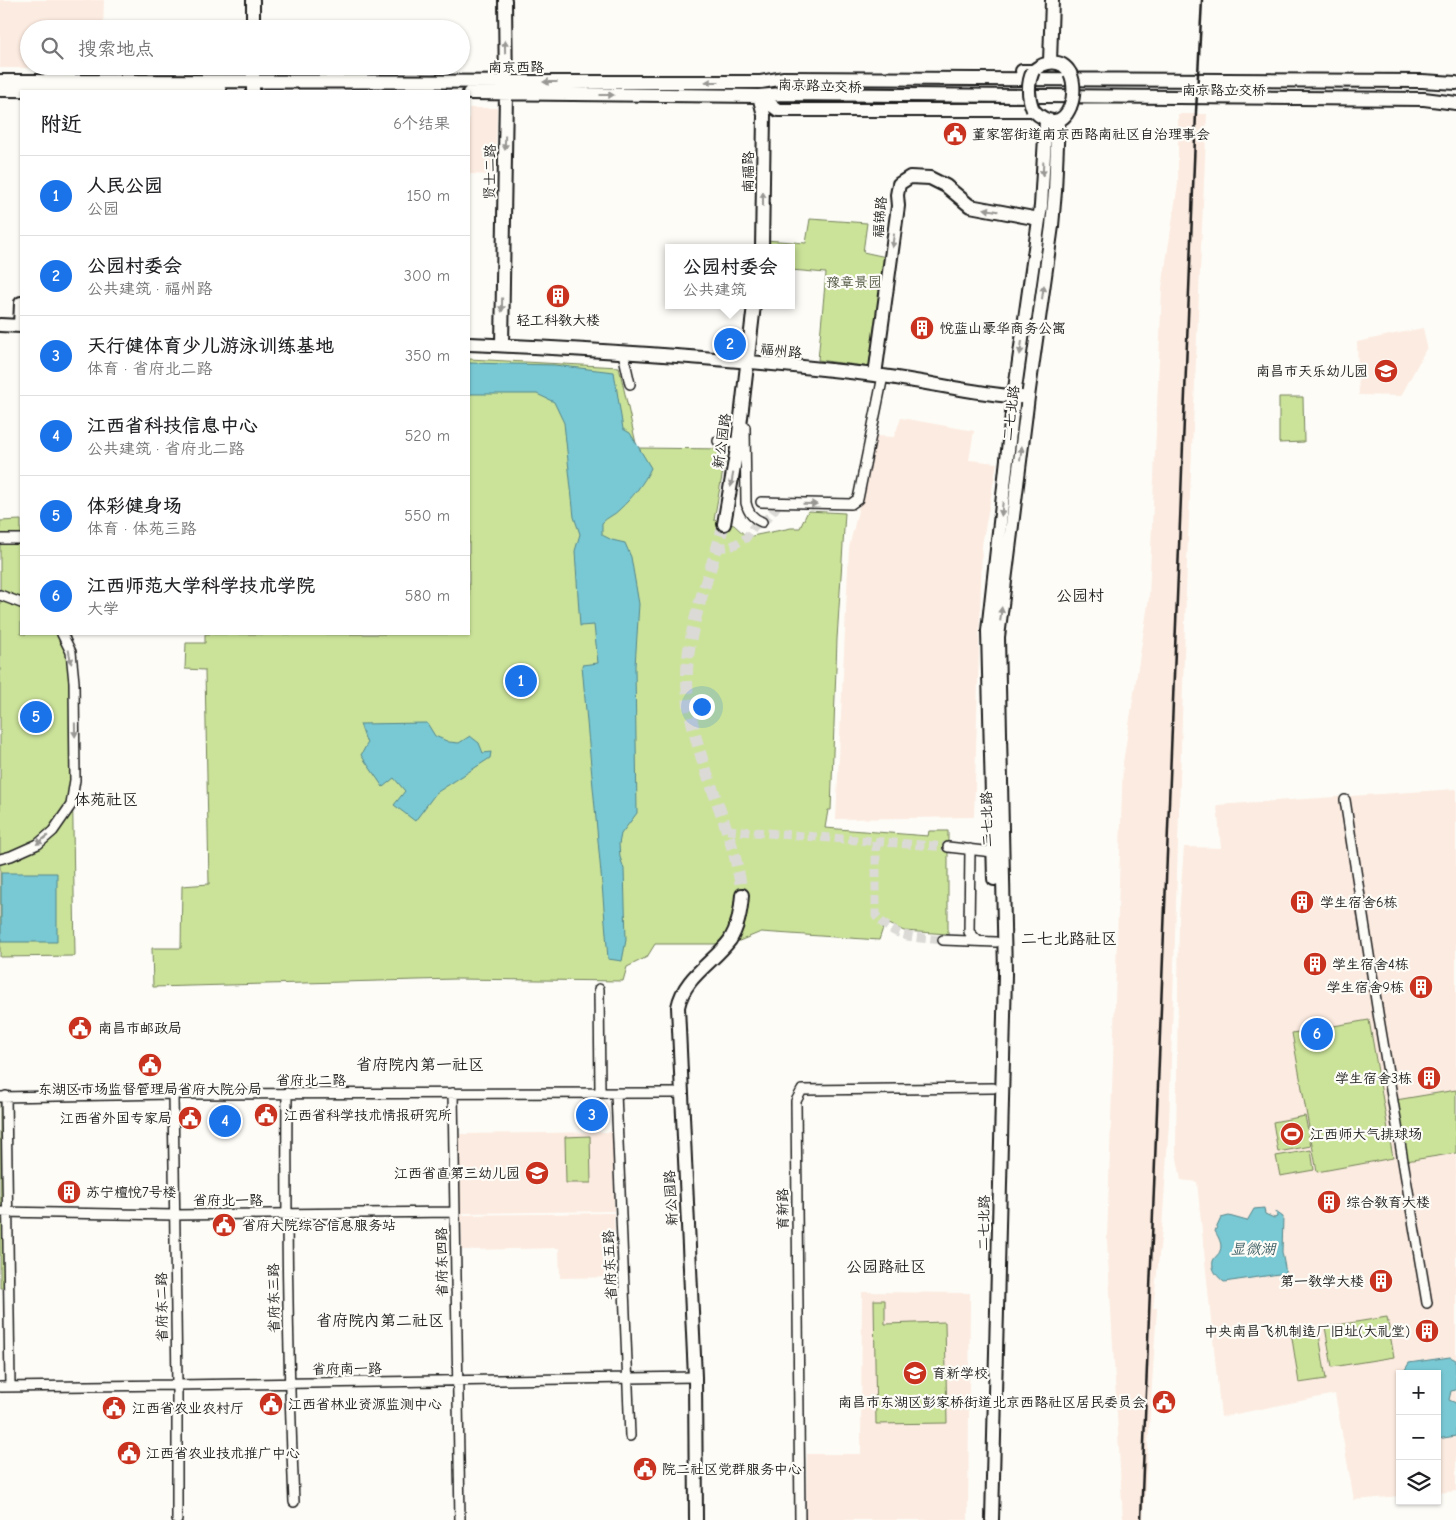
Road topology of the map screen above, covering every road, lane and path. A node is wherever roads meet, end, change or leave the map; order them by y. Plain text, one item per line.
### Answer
1 (253, 0) edge
2 (505, 0) edge
3 (1052, 0) edge
4 (253, 20) edge
5 (1050, 62) junction
6 (1034, 71) junction
7 (0, 81) edge
8 (761, 82) junction
9 (1456, 84) edge
10 (253, 86) edge
11 (35, 87) edge
12 (506, 88) junction
13 (0, 90) edge
14 (174, 90) edge
15 (470, 94) edge
16 (759, 96) junction
17 (1456, 104) edge
18 (1033, 110) junction
19 (1052, 121) junction
20 (1039, 219) junction
21 (762, 244) edge
22 (753, 309) edge
23 (0, 325) edge
24 (20, 326) edge
25 (470, 344) edge
26 (502, 345) junction
27 (623, 353) junction
28 (746, 362) junction
29 (879, 376) junction
30 (630, 384) dead end
31 (744, 389) junction
32 (1014, 396) junction
33 (1028, 397) junction
34 (718, 441) dead end
35 (738, 442) junction
36 (761, 502) dead end
37 (762, 522) dead end
38 (724, 524) tunnel mouth
39 (0, 539) edge
40 (20, 539) edge
41 (0, 595) edge
42 (20, 603) edge
43 (62, 635) edge
44 (1345, 800) dead end
45 (948, 847) tunnel mouth
46 (970, 849) junction
47 (993, 852) junction
48 (0, 858) edge
49 (742, 895) tunnel mouth
50 (943, 940) tunnel mouth
51 (978, 941) junction
52 (996, 942) junction
53 (599, 989) dead end
54 (993, 1088) junction
55 (287, 1093) junction
56 (454, 1093) junction
57 (600, 1093) junction
58 (616, 1093) junction
59 (682, 1093) junction
60 (173, 1094) junction
61 (3, 1097) edge
62 (4, 1212) edge
63 (455, 1212) junction
64 (174, 1214) junction
65 (286, 1214) junction
66 (1428, 1303) dead end
67 (695, 1377) junction
68 (628, 1379) junction
69 (458, 1381) junction
70 (289, 1383) junction
71 (0, 1386) edge
72 (10, 1386) junction
73 (177, 1386) junction
74 (630, 1436) dead end
75 (294, 1502) dead end
76 (177, 1520) edge
77 (460, 1520) edge
78 (696, 1520) edge
79 (800, 1520) edge
80 (984, 1520) edge
81 (992, 1520) edge

1 - 4 main road
12 -> 2 main road, 贤士二路
3 - 5 main road
5 - 6 main road
5 - 19 main road, bridge
6 - 8 main road
6 - 18 main road, bridge
7 - 11 main road, 南京西路
8 - 9 main road, 南京路立交桥
8 -> 12 main road, 南京西路
10 - 11 main road, 南京西路
10 - 12 main road, 南京西路
11 - 13 main road, 南京西路
11 - 14 main road, 南京西路
12 - 15 main road, 南京西路
12 -> 16 main road, 南京西路
12 -> 26 main road, 贤士二路
16 - 17 main road, 南京路立交桥
16 - 18 main road
21 -> 16 main road, 南福路
18 - 19 main road
19 -> 20 main road, 二七北路
33 -> 19 main road, 二七北路
20 -> 29 main road, 福锦路
20 -> 32 main road, 二七北路
22 - 28 main road
23 - 24 main road
25 - 26 main road, 福州路
26 - 27 main road, 福州路
27 - 28 main road, 福州路
27 - 30 street
28 - 29 main road, 福州路
28 - 31 main road, 新公园路
29 - 32 main road, 福州路
36 -> 29 street, 福锦路
31 - 35 main road, 新公园路
31 - 37 street
32 - 33 main road, 福州路
32 -> 47 main road, 二七北路
81 -> 33 main road, 二七北路
34 - 35 street
35 -> 38 main road, 新公园路
39 - 40 street
41 - 42 street
43 -> 48 street
44 - 66 street
45 - 46 street
46 - 47 street
46 - 51 street
47 - 52 main road, 二七北路
49 - 59 main road, 新公园路
50 - 51 street
51 - 52 street
52 - 54 main road, 二七北路
53 - 57 street
54 - 79 street, 育新路
54 - 80 main road, 二七北路
55 - 56 street, 省府北二路
55 - 60 street, 省府北二路
55 - 65 street, 省府东三路
56 - 57 street, 省府北二路
56 - 63 street, 省府东四路
57 - 58 street, 省府北二路
58 - 59 street, 省府北二路
58 - 68 street, 省府东五路
59 - 67 main road, 新公园路
60 - 61 street, 省府北二路
60 - 64 street, 省府东二路
61 - 62 street
62 - 64 street, 省府北一路
62 - 72 street
63 - 65 street, 省府北一路
63 - 69 street, 省府东四路
64 - 65 street, 省府北一路
64 - 73 street, 省府东二路
65 - 70 street, 省府东三路
67 - 68 street, 省府南一路
67 - 78 main road, 新公园路
68 - 69 street, 省府南一路
68 - 74 street, 省府东五路
69 - 70 street, 省府南一路
69 - 77 street, 省府东四路
70 - 73 street, 省府南一路
70 - 75 street, 省府东三路
71 - 72 street, 省府南一路
72 - 73 street, 省府南一路
73 - 76 street, 省府东二路

